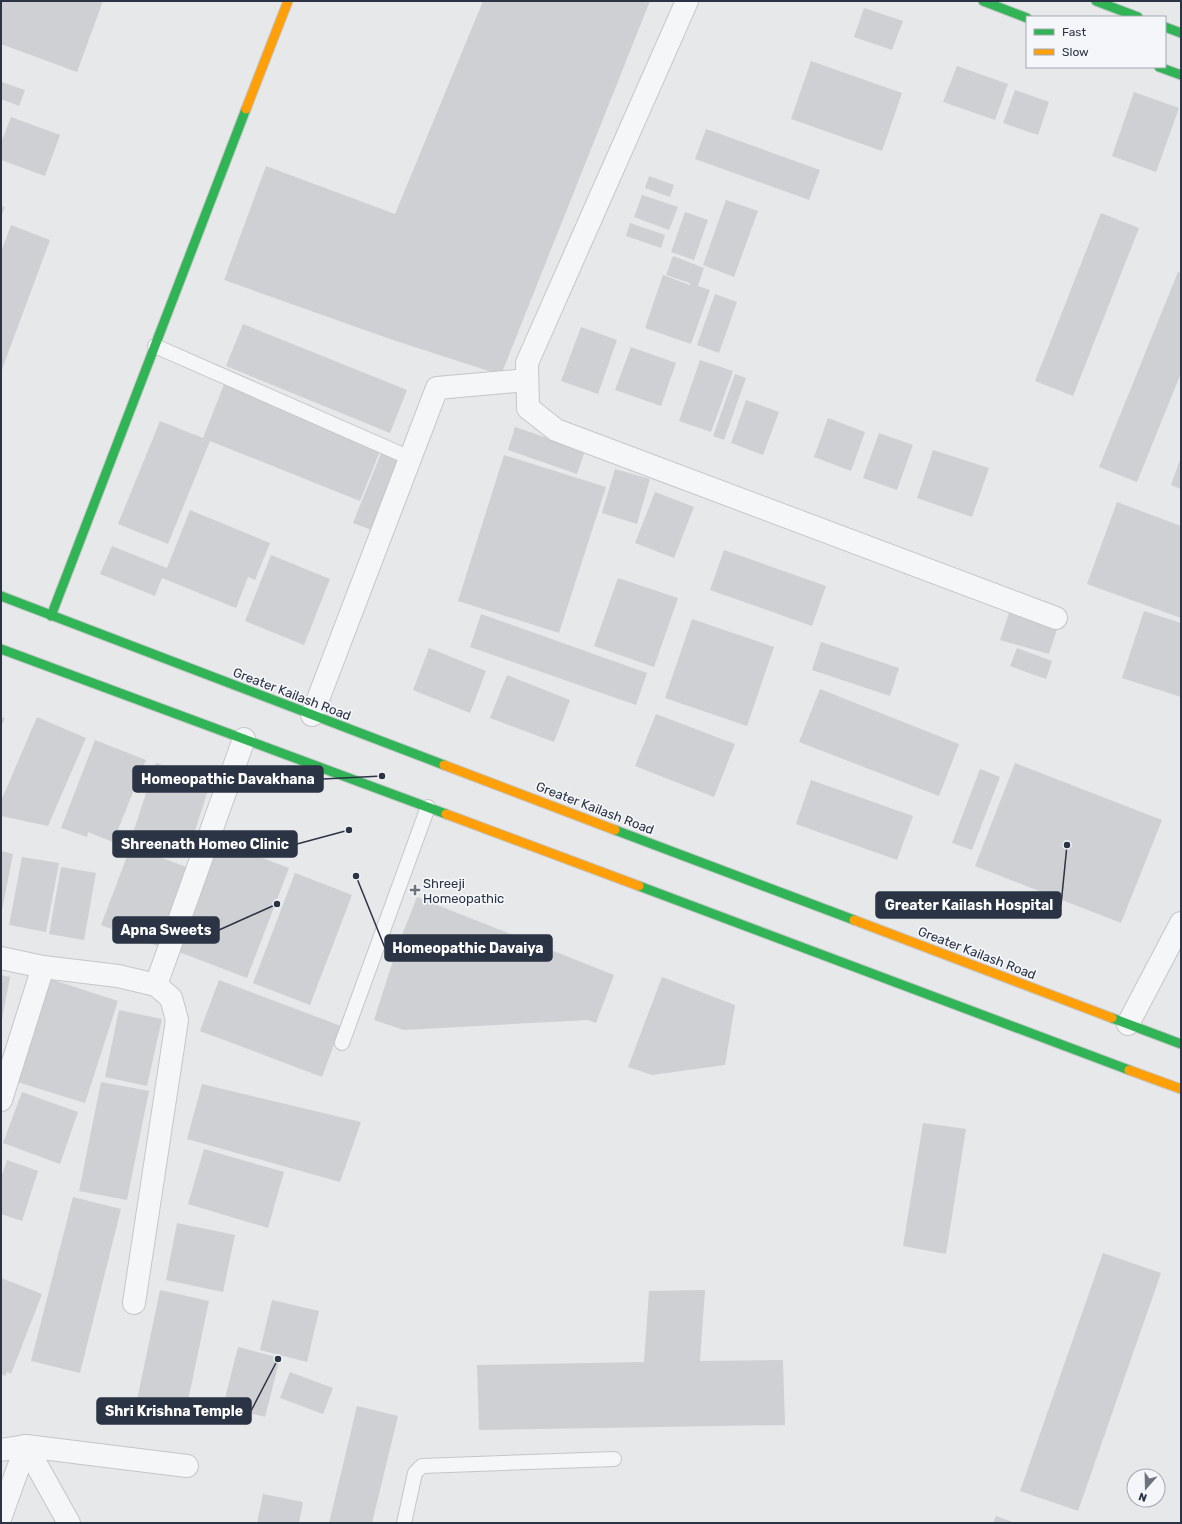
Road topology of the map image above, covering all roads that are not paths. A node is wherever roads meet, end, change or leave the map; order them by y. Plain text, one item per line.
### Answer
1 (288, 1) edge
2 (687, 1) edge
3 (983, 1) edge
4 (1096, 1) edge
5 (1135, 16) edge
6 (1026, 18) edge
7 (1166, 27) edge
8 (1181, 33) edge
9 (1162, 68) edge
10 (1181, 75) edge
11 (155, 346) junction
12 (528, 380) junction
13 (410, 458) junction
14 (1, 596) edge
15 (51, 616) junction
16 (1056, 618) dead end
17 (1, 649) edge
18 (312, 715) junction
19 (244, 739) junction
20 (428, 807) junction
21 (1181, 923) edge
22 (1, 958) edge
23 (43, 967) junction
24 (156, 985) junction
25 (1128, 1024) junction
26 (342, 1043) dead end
27 (1181, 1044) edge
28 (1181, 1090) edge
29 (1, 1100) edge
30 (134, 1303) dead end
31 (26, 1446) junction
32 (1, 1450) edge
33 (614, 1459) dead end
34 (187, 1466) dead end
35 (1, 1516) edge
36 (69, 1523) edge
37 (404, 1523) edge

1 - 11 main road
2 - 12 street
3 - 6 main road
4 - 5 main road
7 - 8 main road
9 - 10 main road
11 - 13 lane
11 - 15 main road
12 - 13 street
12 - 16 street
13 - 18 street
14 - 15 main road, Greater Kailash Road
15 - 18 main road, Greater Kailash Road
17 - 19 main road
18 - 25 main road, Greater Kailash Road
19 - 20 main road
19 - 24 street
20 - 26 lane
20 - 28 main road
21 - 25 street
22 - 23 street
23 - 24 street
23 - 29 street
24 - 30 street
25 - 27 main road, Greater Kailash Road
31 - 32 street
31 - 34 street
31 - 35 street
31 - 36 street
33 - 37 lane

